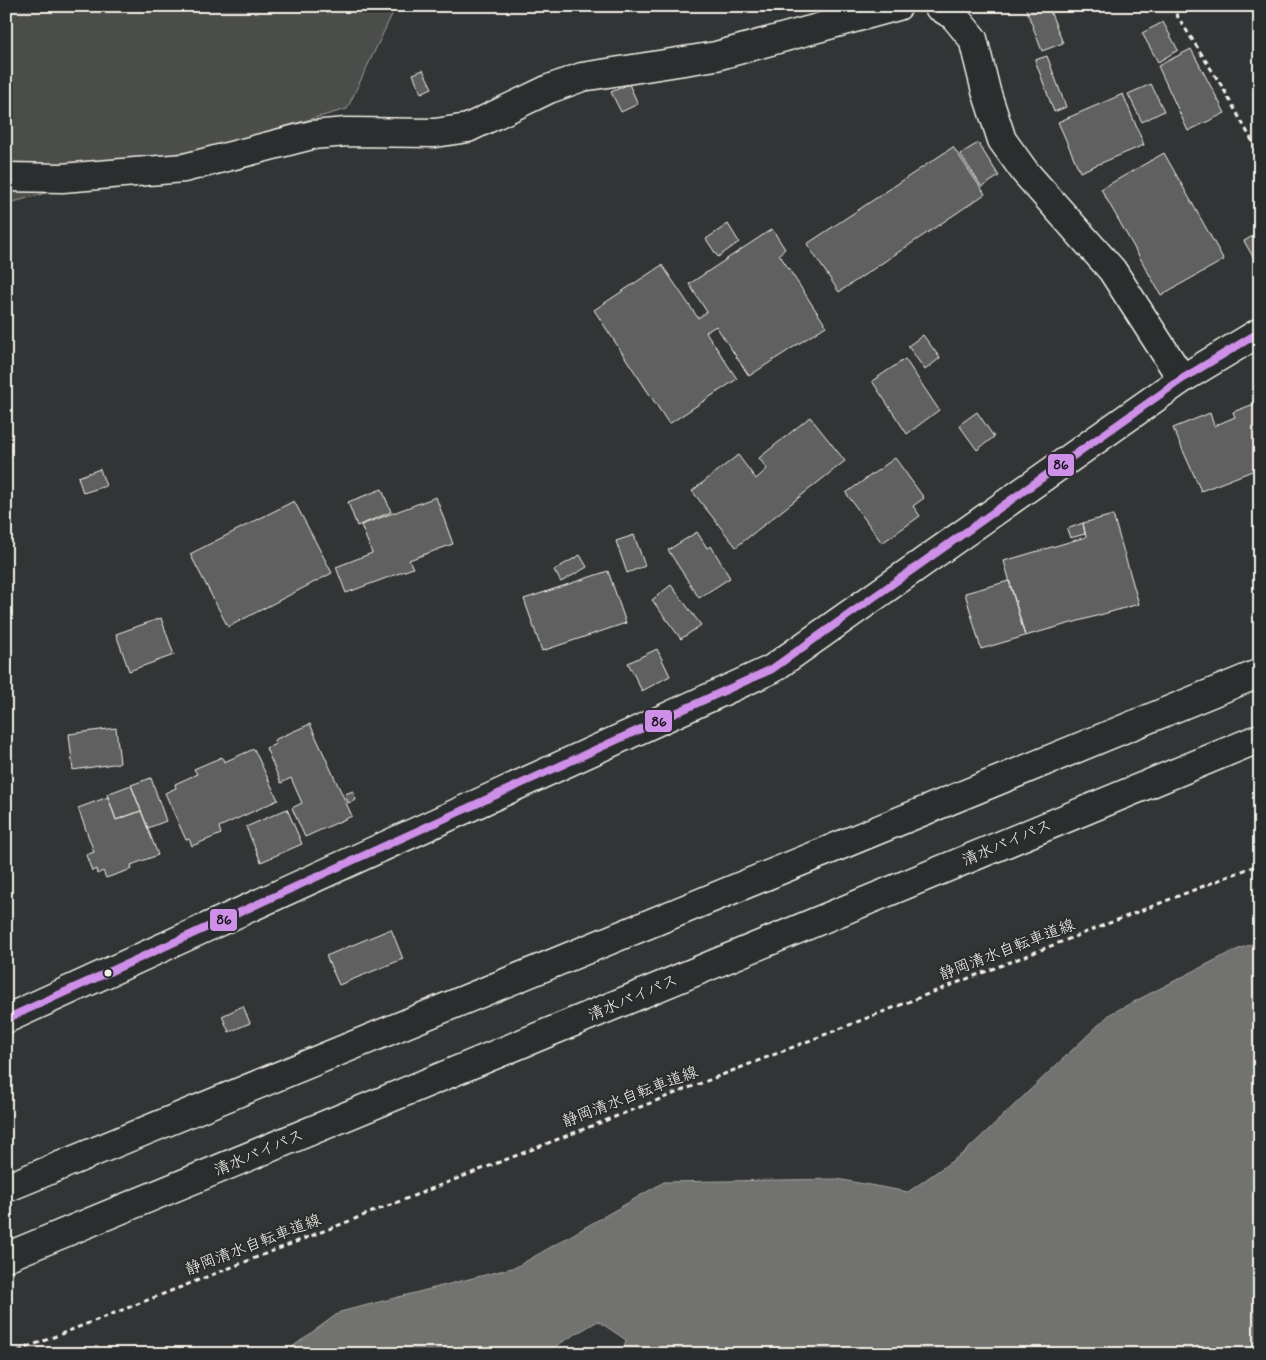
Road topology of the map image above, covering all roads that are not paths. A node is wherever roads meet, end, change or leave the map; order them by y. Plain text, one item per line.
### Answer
1 (898, 6) edge
2 (938, 6) edge
3 (6, 177) edge
4 (1260, 332) edge
5 (1182, 379) junction
6 (1260, 673) edge
7 (1260, 738) edge
8 (6, 1019) edge
9 (6, 1188) edge
10 (6, 1257) edge

1 - 3 main road
2 - 5 main road
4 - 5 main road
5 - 8 main road
6 - 9 main road
7 - 10 main road, 清水バイパス

